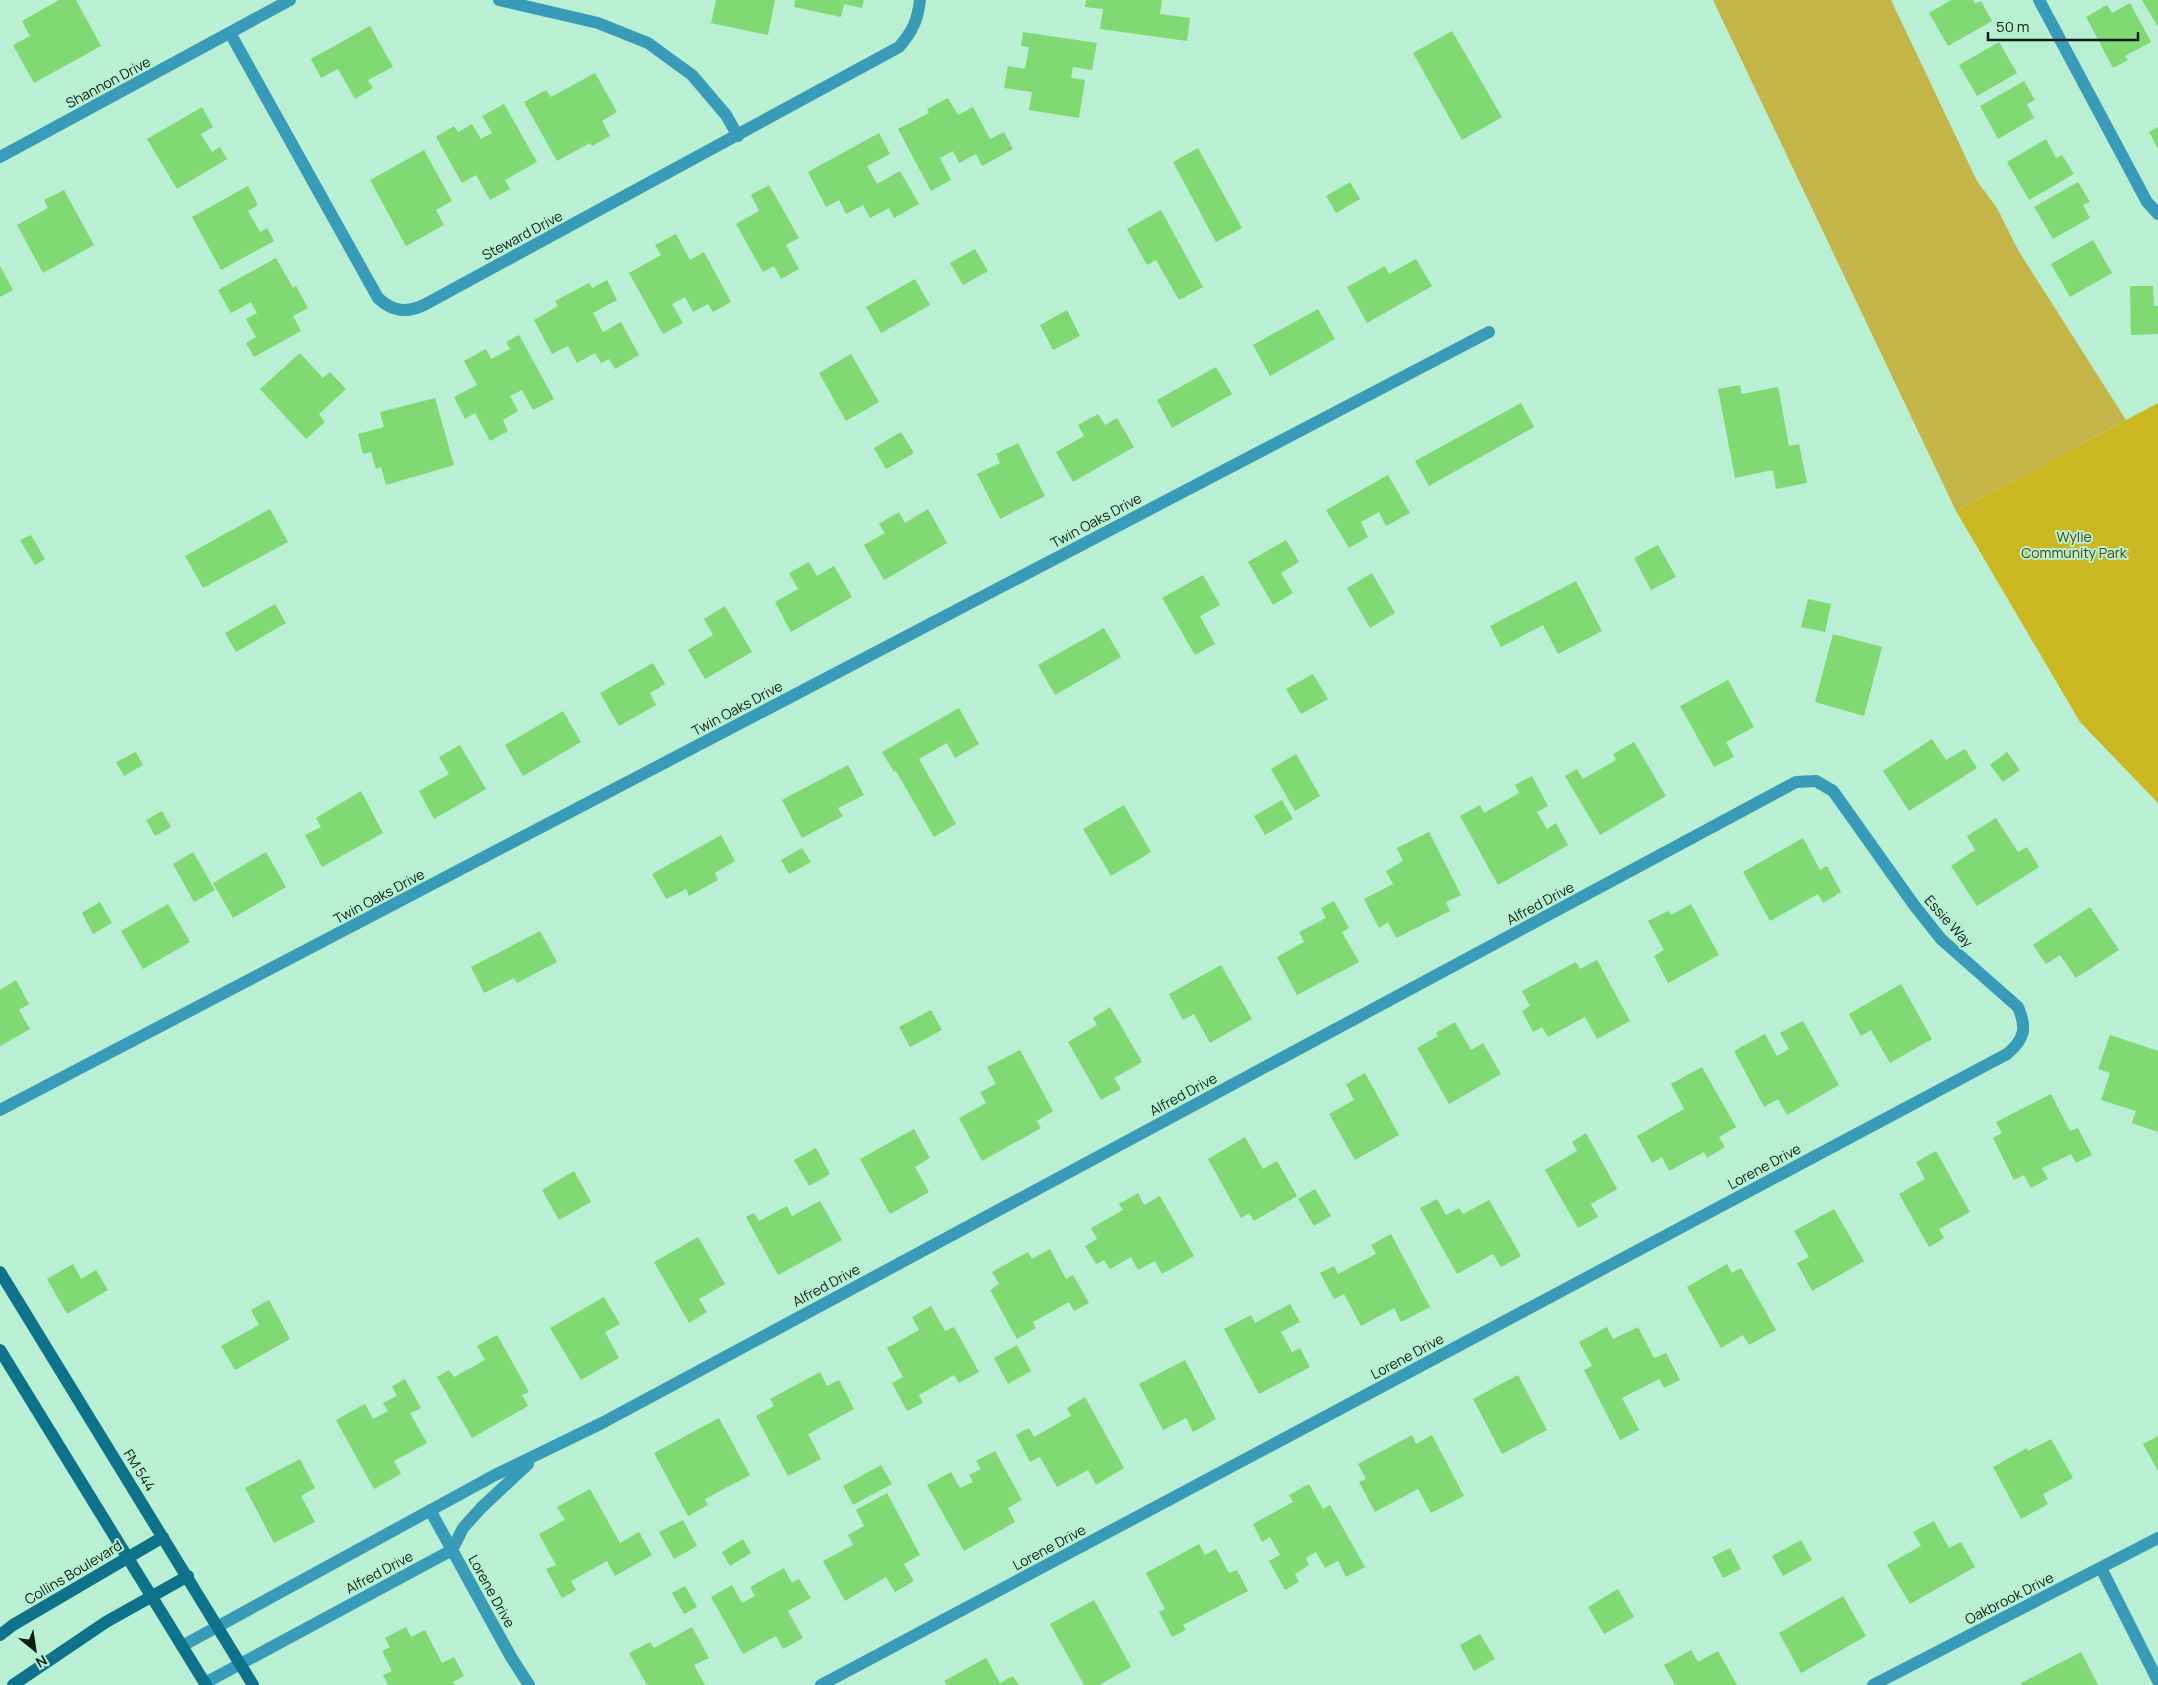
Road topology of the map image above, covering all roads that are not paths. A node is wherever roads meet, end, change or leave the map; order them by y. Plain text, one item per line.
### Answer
1 (290, 0) edge
2 (499, 0) edge
3 (920, 0) edge
4 (2039, 0) edge
5 (230, 33) junction
6 (738, 136) junction
7 (1, 152) edge
8 (2158, 214) edge
9 (1489, 332) dead end
10 (1839, 800) joint
11 (2007, 1054) joint
12 (0, 1110) edge
13 (0, 1272) edge
14 (0, 1350) edge
15 (539, 1454) junction
16 (430, 1510) junction
17 (163, 1536) junction
18 (2158, 1538) edge
19 (452, 1550) junction
20 (128, 1556) junction
21 (2100, 1568) junction
22 (188, 1576) junction
23 (151, 1596) junction
24 (219, 1626) junction
25 (0, 1635) edge
26 (182, 1646) junction
27 (240, 1664) junction
28 (2158, 1681) edge
29 (206, 1684) edge
30 (13, 1685) edge
31 (253, 1685) edge
32 (529, 1685) edge
33 (821, 1685) edge
34 (1873, 1685) edge

1 - 5 street, Shannon Drive
2 - 6 street
3 - 6 street, Steward Drive
4 - 8 street
5 - 6 street, Steward Drive
5 - 7 street, Shannon Drive
9 - 12 street, Twin Oaks Drive
10 - 11 street, Essie Way
10 - 15 street, Alfred Drive
11 - 33 street, Lorene Drive
13 - 17 main road, FM 544
14 - 20 main road
15 - 16 street, Alfred Drive
15 - 19 street, Alfred Drive
16 - 19 street, Lorene Drive
16 - 24 street, Alfred Drive
17 - 20 main road, Collins Boulevard
17 - 22 main road, FM 544
18 - 21 street, Oakbrook Drive
19 - 27 street, Alfred Drive
19 - 32 street, Lorene Drive
20 - 23 main road
20 - 25 main road, Collins Boulevard
21 - 28 street
21 - 34 street, Oakbrook Drive
22 - 23 main road
22 - 24 main road, FM 544
23 - 26 main road
23 - 30 main road
24 - 26 street, Alfred Drive
24 - 27 main road, FM 544
26 - 29 main road
27 - 29 street, Alfred Drive
27 - 31 main road, FM 544

